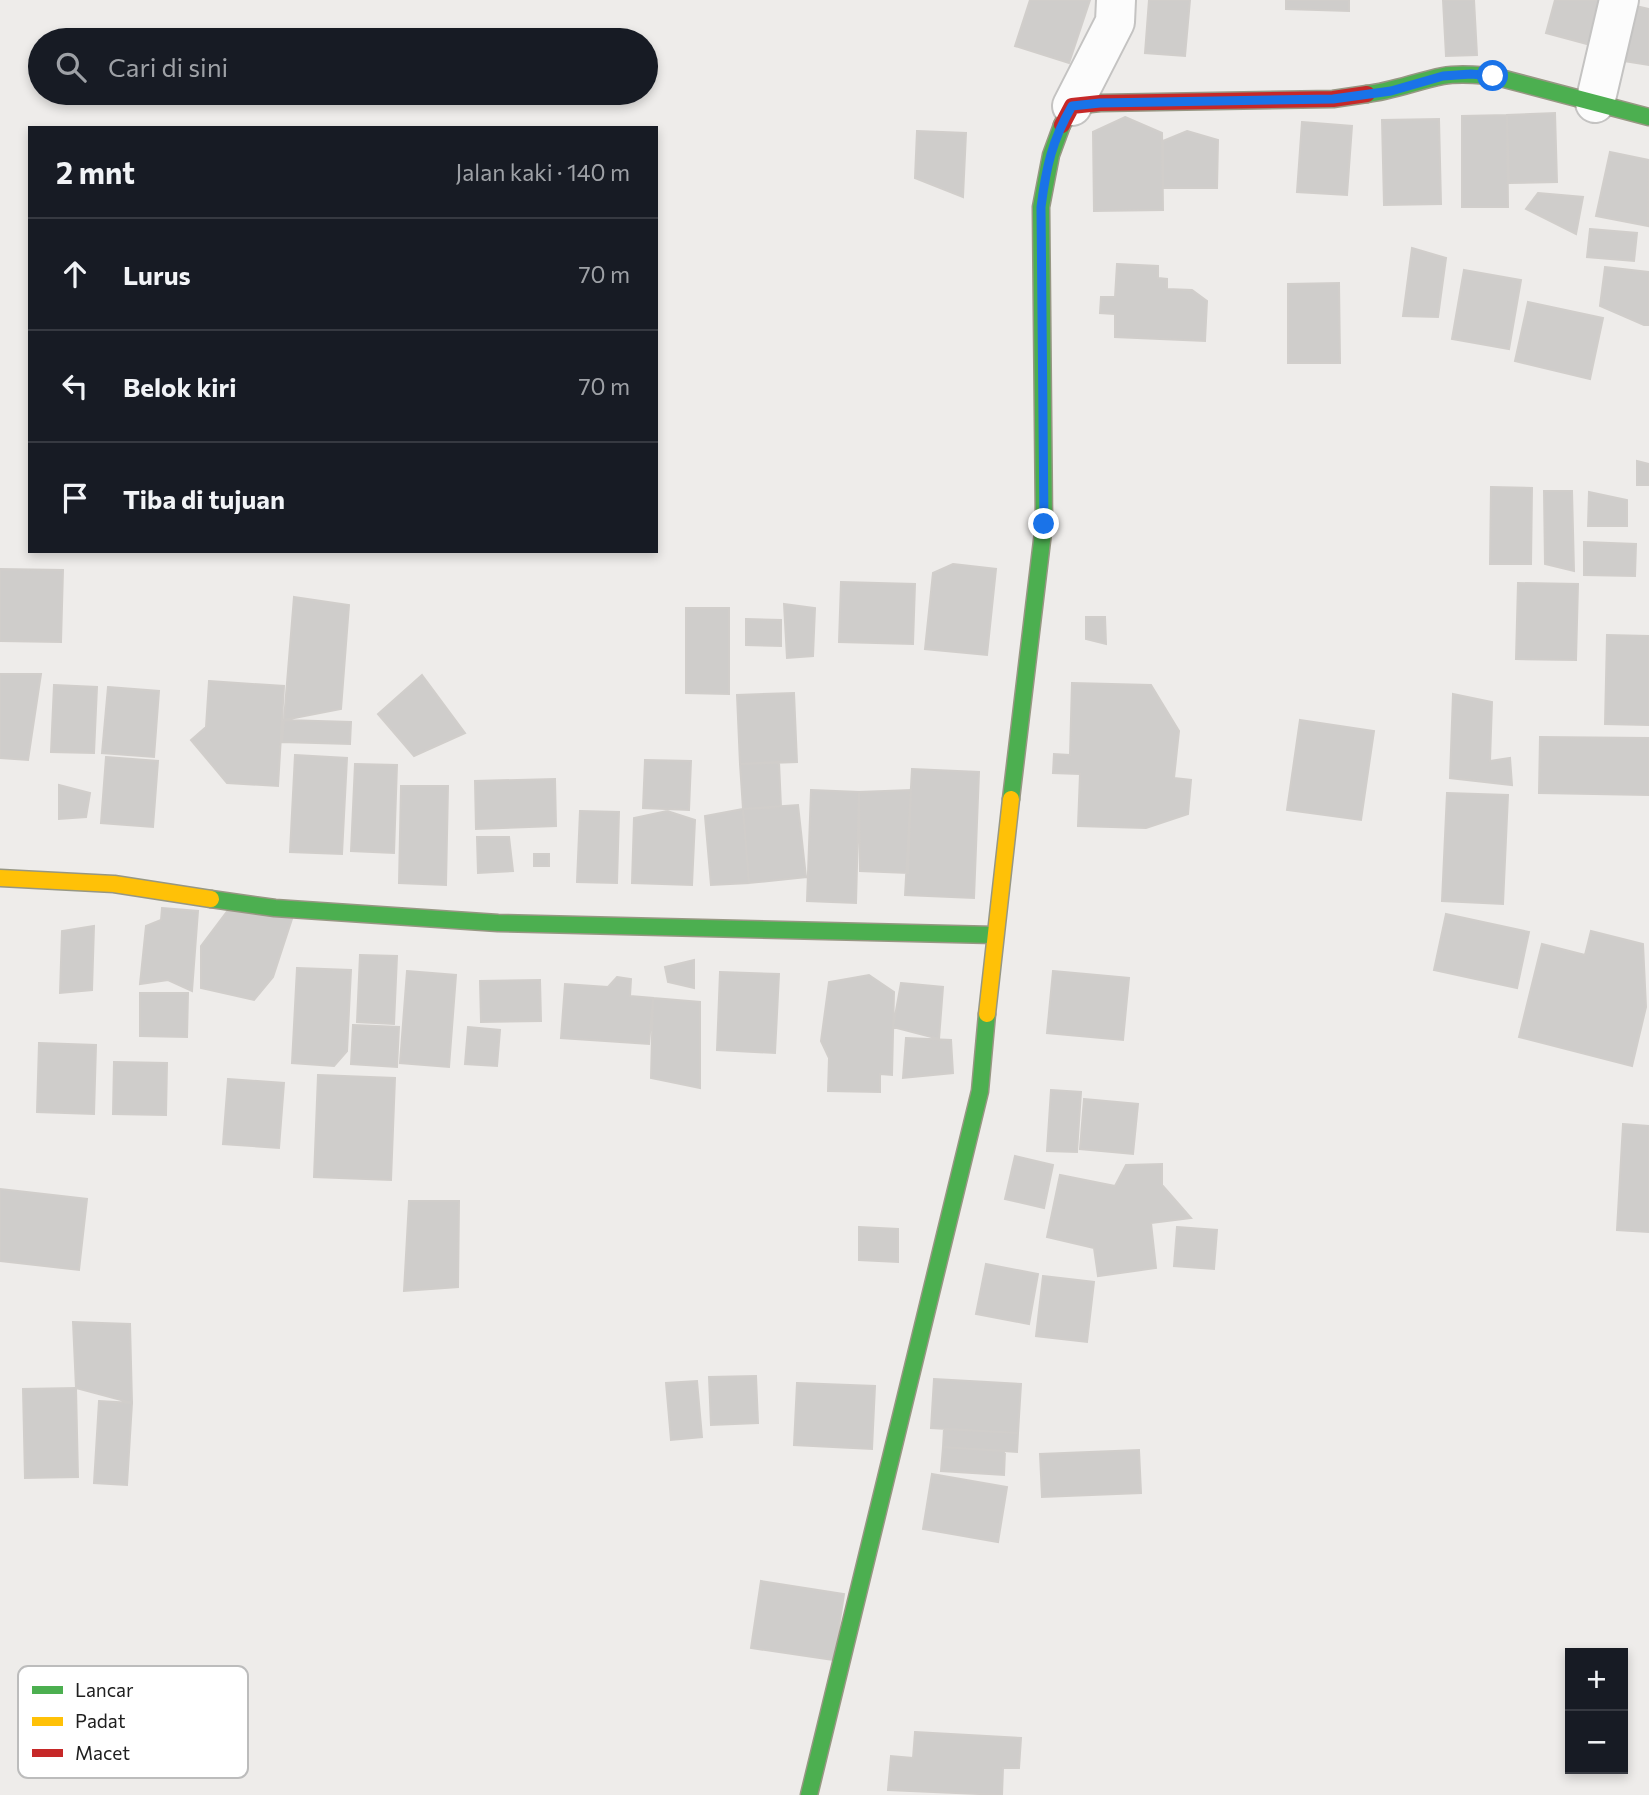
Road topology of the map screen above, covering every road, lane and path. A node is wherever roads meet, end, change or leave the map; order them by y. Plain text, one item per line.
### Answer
1 (1116, 0) edge
2 (1619, 0) edge
3 (1595, 103) junction
4 (1072, 106) junction
5 (1649, 117) edge
6 (0, 878) edge
7 (994, 936) junction
8 (809, 1795) edge

1 - 4 street
2 - 3 street
3 - 4 street
3 - 5 street
4 - 7 street
6 - 7 street
7 - 8 street

